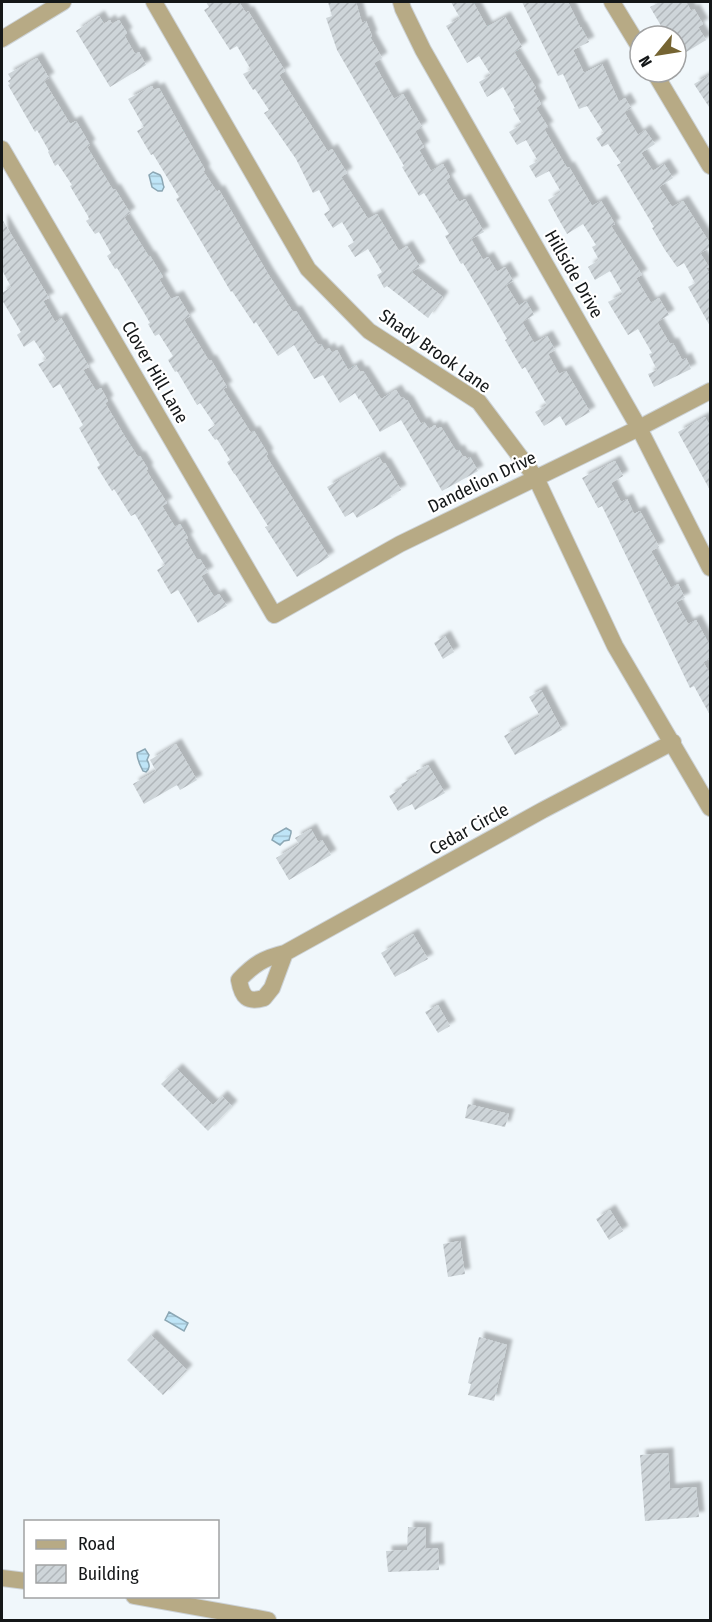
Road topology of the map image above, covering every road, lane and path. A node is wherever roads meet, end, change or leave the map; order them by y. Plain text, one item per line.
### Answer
1 (63, 2) edge
2 (154, 2) edge
3 (401, 2) edge
4 (612, 2) edge
5 (628, 28) edge
6 (2, 39) edge
7 (661, 84) edge
8 (2, 149) edge
9 (709, 162) edge
10 (711, 391) edge
11 (639, 428) junction
12 (536, 478) junction
13 (711, 568) edge
14 (274, 615) joint
15 (673, 742) junction
16 (711, 808) edge
17 (285, 953) dead end
18 (2, 1578) edge
19 (24, 1581) edge
20 (145, 1598) edge
21 (262, 1620) edge

1 - 6 street
2 - 12 street, Shady Brook Lane
3 - 11 street, Hillside Drive
4 - 5 street
7 - 9 street
8 - 14 street, Clover Hill Lane
10 - 11 street, Dandelion Drive
11 - 12 street, Dandelion Drive
11 - 13 street, Hillside Drive
12 - 14 street, Dandelion Drive
12 - 15 street, Shady Brook Lane
15 - 16 street, Shady Brook Lane
15 - 17 street, Cedar Circle
18 - 19 street
20 - 21 street

